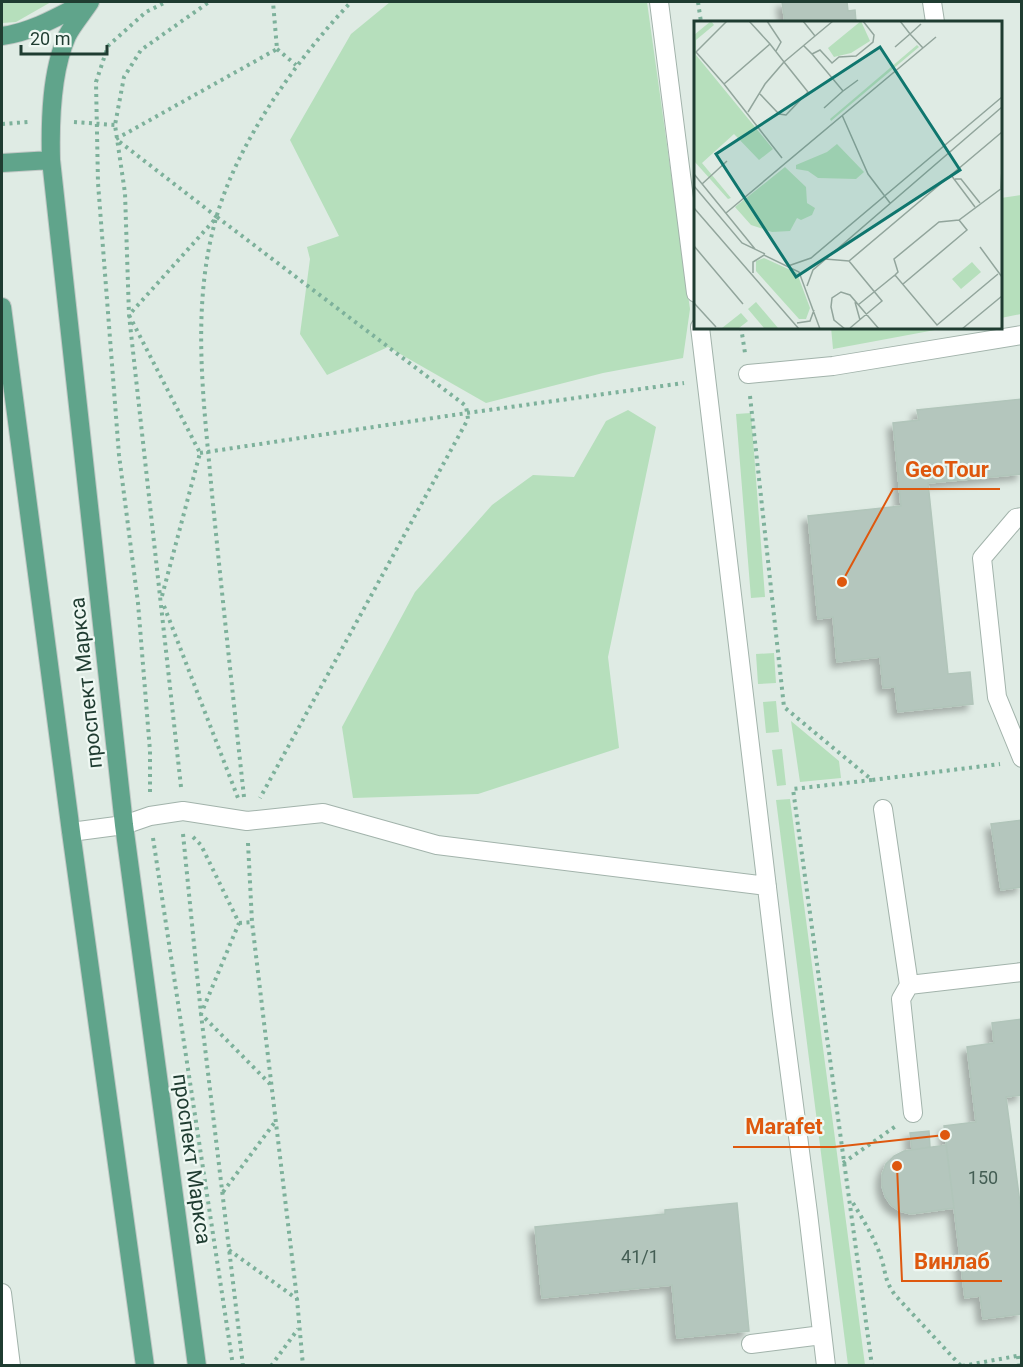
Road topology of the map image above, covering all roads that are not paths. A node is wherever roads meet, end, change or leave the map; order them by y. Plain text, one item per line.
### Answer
1 (88, 2) edge
2 (659, 2) edge
3 (932, 2) edge
4 (935, 21) edge
5 (2, 36) edge
6 (51, 160) junction
7 (2, 163) edge
8 (694, 277) edge
9 (2, 307) edge
10 (700, 328) edge
11 (1022, 335) edge
12 (748, 374) road end
13 (1022, 517) edge
14 (1016, 760) edge
15 (882, 809) dead end
16 (124, 825) junction
17 (71, 832) junction
18 (767, 886) junction
19 (1022, 972) edge
20 (909, 985) junction
21 (913, 1113) road end
22 (2, 1294) edge
23 (822, 1335) junction
24 (751, 1344) dead end
25 (11, 1365) edge
26 (145, 1365) edge
27 (197, 1365) edge
28 (826, 1365) edge

1 - 5 main road
1 - 6 main road, проспект Маркса
2 - 8 lane
3 - 4 lane
6 - 7 main road
6 - 16 main road, проспект Маркса
9 - 17 main road, проспект Маркса
10 - 18 lane
11 - 12 lane
13 - 14 lane
15 - 20 lane
16 - 17 lane
16 - 18 lane
16 - 27 main road, проспект Маркса
17 - 26 main road, проспект Маркса
18 - 23 lane
19 - 20 lane
20 - 21 lane
22 - 25 lane
23 - 24 lane
23 - 28 lane

